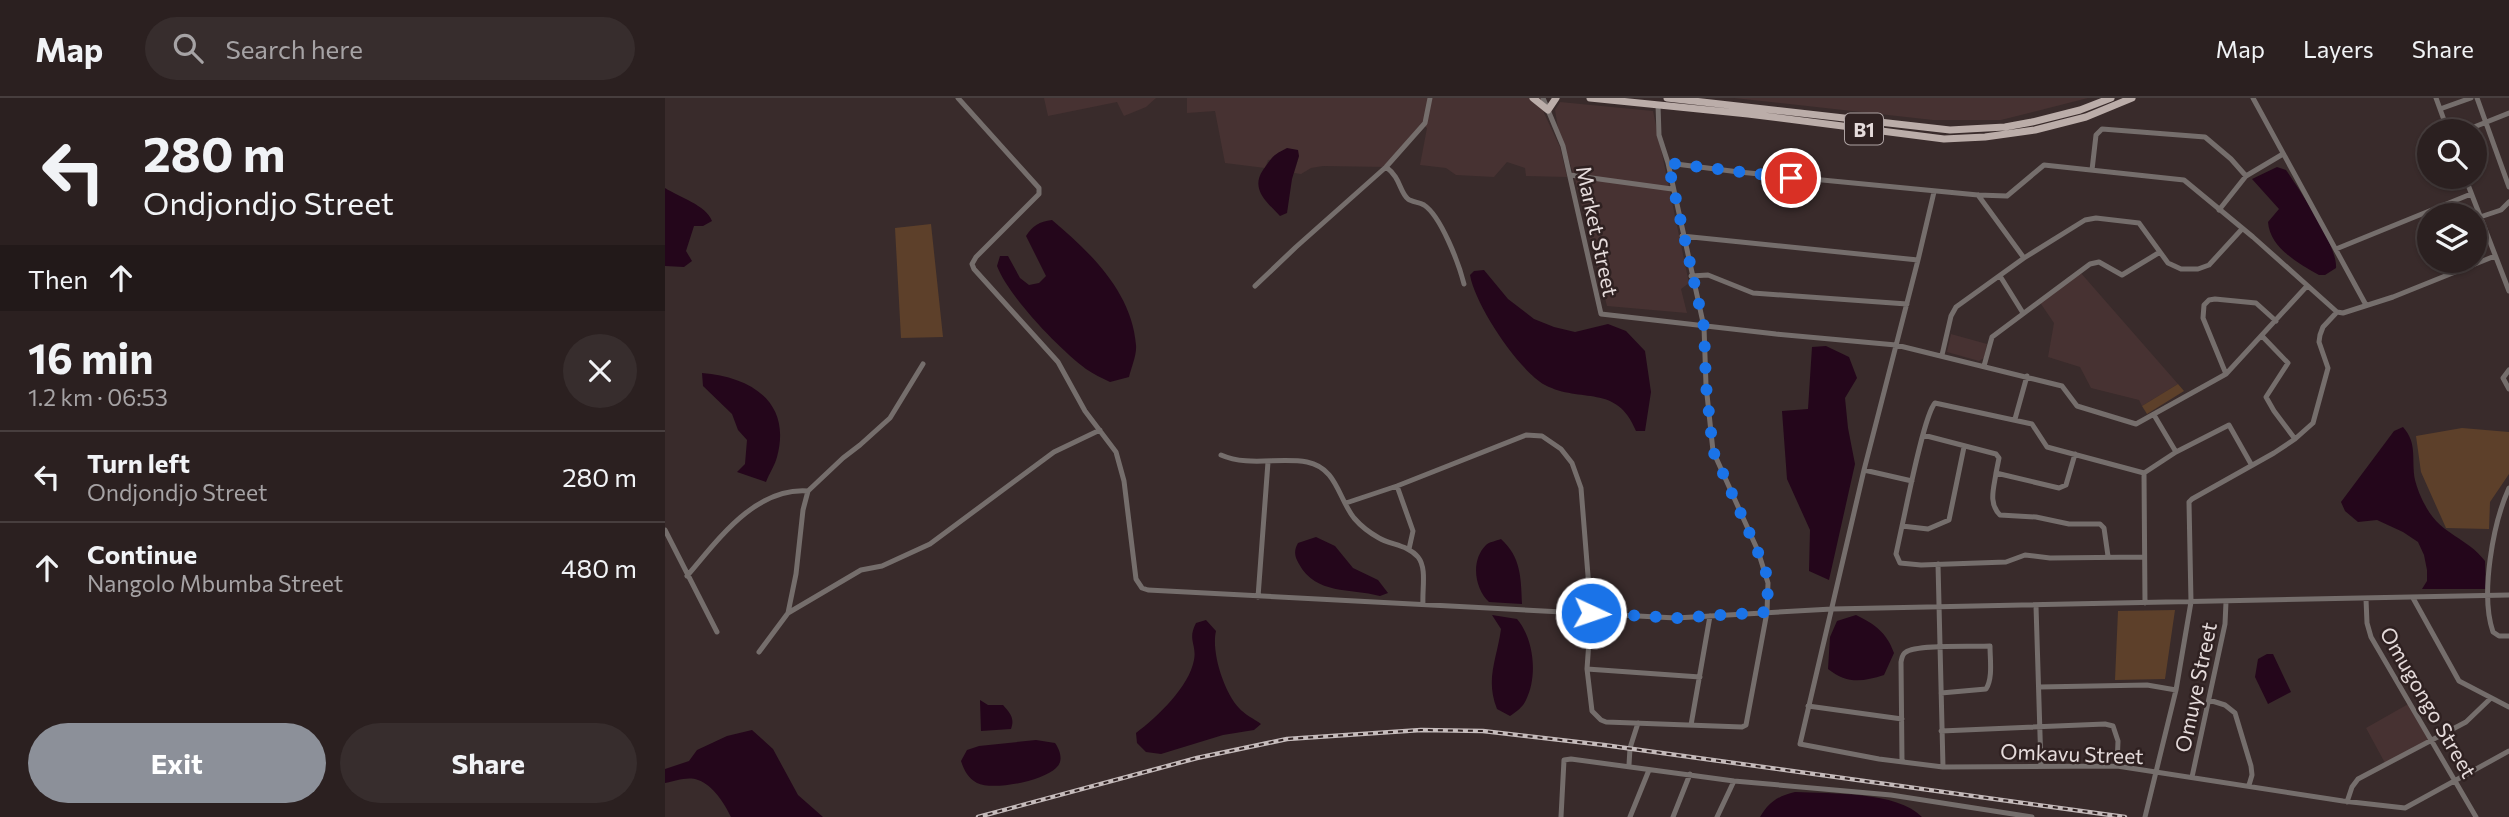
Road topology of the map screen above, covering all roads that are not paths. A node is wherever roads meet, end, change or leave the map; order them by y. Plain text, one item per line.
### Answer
1 (958, 98) edge
2 (1430, 98) edge
3 (1532, 98) edge
4 (1543, 98) edge
5 (1556, 98) edge
6 (1590, 98) edge
7 (1628, 98) edge
8 (1667, 98) edge
9 (2111, 98) edge
10 (2132, 98) edge
11 (2253, 98) edge
12 (2436, 98) edge
13 (2471, 98) edge
14 (2477, 98) edge
15 (1659, 105) junction
16 (1737, 105) edge
17 (2440, 109) junction
18 (1548, 110) junction
19 (2509, 113) edge
20 (2444, 119) edge
21 (2485, 119) edge
22 (2487, 123) edge
23 (2487, 126) edge
24 (1972, 134) junction
25 (2283, 155) junction
26 (1668, 163) junction
27 (1387, 167) junction
28 (2092, 170) junction
29 (1570, 176) junction
30 (2246, 176) junction
31 (2509, 187) edge
32 (1672, 189) junction
33 (2469, 189) edge
34 (1934, 192) junction
35 (2471, 194) junction
36 (1978, 195) junction
37 (2509, 202) edge
38 (2475, 203) edge
39 (2219, 210) junction
40 (2487, 215) edge
41 (2242, 229) junction
42 (2487, 235) edge
43 (1682, 236) junction
44 (2336, 249) junction
45 (2160, 252) junction
46 (2495, 256) junction
47 (2024, 258) junction
48 (1918, 260) junction
49 (1691, 276) junction
50 (2000, 276) junction
51 (1464, 284) dead end
52 (1255, 286) dead end
53 (2307, 286) junction
54 (2509, 291) edge
55 (1907, 304) junction
56 (2366, 305) junction
57 (2337, 312) junction
58 (2023, 313) junction
59 (2276, 321) junction
60 (1704, 327) junction
61 (2262, 336) junction
62 (1896, 345) junction
63 (1943, 355) junction
64 (923, 364) dead end
65 (1984, 366) junction
66 (2509, 370) edge
67 (2226, 374) junction
68 (2027, 376) junction
69 (2509, 389) edge
70 (2154, 415) junction
71 (2015, 419) junction
72 (1100, 430) junction
73 (1923, 435) junction
74 (2295, 439) junction
75 (1964, 447) junction
76 (2176, 452) junction
77 (1221, 454) dead end
78 (2075, 454) junction
79 (1268, 462) junction
80 (2251, 464) junction
81 (1864, 470) junction
82 (2144, 472) junction
83 (1996, 473) junction
84 (1912, 481) junction
85 (1397, 486) junction
86 (2509, 488) edge
87 (808, 491) junction
88 (1346, 503) junction
89 (1902, 526) junction
90 (665, 530) edge
91 (1409, 549) junction
92 (2108, 556) junction
93 (2144, 557) junction
94 (1938, 564) junction
95 (687, 576) junction
96 (2509, 595) edge
97 (2489, 596) junction
98 (1258, 597) junction
99 (2413, 598) junction
100 (2366, 599) junction
101 (2191, 602) junction
102 (2227, 602) junction
103 (2145, 603) junction
104 (1423, 604) junction
105 (2036, 606) junction
106 (1940, 608) junction
107 (1832, 609) junction
108 (1767, 612) junction
109 (788, 613) junction
110 (1591, 613) junction
111 (1710, 616) junction
112 (717, 632) dead end
113 (2509, 636) edge
114 (1941, 647) junction
115 (759, 652) dead end
116 (1587, 669) junction
117 (1700, 677) junction
118 (2039, 687) junction
119 (2176, 690) junction
120 (1941, 693) junction
121 (2491, 698) junction
122 (2209, 700) junction
123 (1808, 706) junction
124 (2509, 707) edge
125 (1902, 719) junction
126 (1638, 723) junction
127 (1691, 724) junction
128 (2040, 727) junction
129 (1941, 731) junction
130 (2432, 741) junction
131 (2509, 751) edge
132 (1902, 761) junction
133 (1629, 765) junction
134 (2041, 766) junction
135 (2117, 766) junction
136 (1943, 767) junction
137 (1649, 770) junction
138 (2157, 771) junction
139 (1690, 774) junction
140 (2192, 777) junction
141 (1734, 781) junction
142 (2456, 781) junction
143 (2249, 785) junction
144 (2347, 802) junction
145 (1561, 817) edge
146 (1630, 817) edge
147 (1673, 817) edge
148 (1717, 817) edge
149 (2032, 817) edge
150 (2145, 817) edge
151 (2476, 817) edge

1 - 72 street
2 - 27 street
3 - 18 main road
4 - 18 street, Market Street
5 - 18 main road
6 - 15 main road, B1
7 - 15 street
8 - 16 main road, B1
9 - 24 main road, B1
10 - 24 main road, B1
11 - 25 street
12 - 17 street
13 - 17 street
14 - 21 street
15 - 16 main road, B1
15 - 26 street
16 - 24 main road, B1
17 - 20 street
18 - 29 street, Market Street
19 - 22 street
23 - 31 street
25 - 30 street
25 - 44 street
26 - 32 street
26 - 34 street
27 - 51 street
27 - 52 street
28 - 30 street
28 - 36 street
28 - 39 street
29 - 32 street
29 - 60 street, Market Street
30 - 39 street
32 - 43 street
33 - 35 street
34 - 36 street
34 - 48 street, Omkavu Street
35 - 38 street
35 - 44 street
36 - 47 street
37 - 40 street
39 - 41 street
41 - 45 street
41 - 53 street
42 - 46 street
43 - 48 street
43 - 49 street
44 - 56 street
45 - 47 street
45 - 58 street
46 - 54 street
46 - 56 street
47 - 50 street
48 - 55 street, Omkavu Street
49 - 55 street
49 - 60 street
50 - 58 street
50 - 63 street
53 - 57 street
53 - 59 street
55 - 62 street, Omkavu Street
56 - 57 street
57 - 74 street
58 - 65 street
59 - 61 street
59 - 67 street
60 - 62 street
60 - 108 street
61 - 67 street
61 - 74 street
62 - 63 street
62 - 81 street, Omkavu Street
63 - 65 street
64 - 87 street
65 - 68 street
66 - 69 street
67 - 70 street
68 - 70 street
68 - 71 street
70 - 76 street
71 - 73 street
71 - 78 street
72 - 98 street
72 - 109 street
73 - 75 street
73 - 84 street
74 - 80 street
75 - 83 street
75 - 89 street
76 - 80 street
76 - 82 street
77 - 79 street
78 - 82 street
78 - 83 street
79 - 88 street
79 - 98 street
80 - 101 street
81 - 84 street
81 - 107 street, Omkavu Street
82 - 93 street
83 - 92 street
84 - 89 street
85 - 88 street
85 - 91 street
85 - 110 street
86 - 97 street
87 - 95 street
87 - 109 street
88 - 91 street
89 - 94 street
90 - 95 street
91 - 104 street
92 - 93 street
92 - 94 street
93 - 103 street
94 - 106 street
95 - 112 street
96 - 97 street
97 - 99 street
97 - 113 street
98 - 104 street
99 - 100 street
99 - 121 street
100 - 102 street
100 - 130 street, Omugongo Street
101 - 102 street
101 - 103 street
101 - 119 street
102 - 122 street, Omuye Street
103 - 105 street
104 - 110 street
105 - 106 street
105 - 118 street
106 - 107 street
106 - 114 street
107 - 108 street
107 - 123 street, Omkavu Street
108 - 111 street
108 - 127 street
109 - 115 street
110 - 111 street
110 - 116 street
111 - 117 street
114 - 120 street
114 - 120 street
114 - 125 street
116 - 117 street
116 - 126 street
117 - 127 street
118 - 119 street
118 - 128 street
119 - 138 street
120 - 129 street
121 - 124 street
121 - 130 street
122 - 140 street, Omuye Street
122 - 143 street
123 - 125 street
123 - 132 street, Omkavu Street
125 - 132 street
126 - 127 street
126 - 133 street
128 - 129 street
128 - 134 street
128 - 135 street
129 - 136 street
130 - 142 street, Omugongo Street
130 - 144 street
131 - 142 street, Omkavu Street
132 - 136 street, Omkavu Street
133 - 137 street
133 - 145 street
134 - 135 street, Omkavu Street
134 - 136 street, Omkavu Street
135 - 138 street, Omkavu Street
137 - 139 street
137 - 146 street
138 - 140 street, Omkavu Street
138 - 150 street
139 - 141 street
139 - 147 street
140 - 143 street, Omkavu Street
141 - 148 street
141 - 149 street
142 - 144 street, Omkavu Street
142 - 151 street, Omugongo Street
143 - 144 street, Omkavu Street

